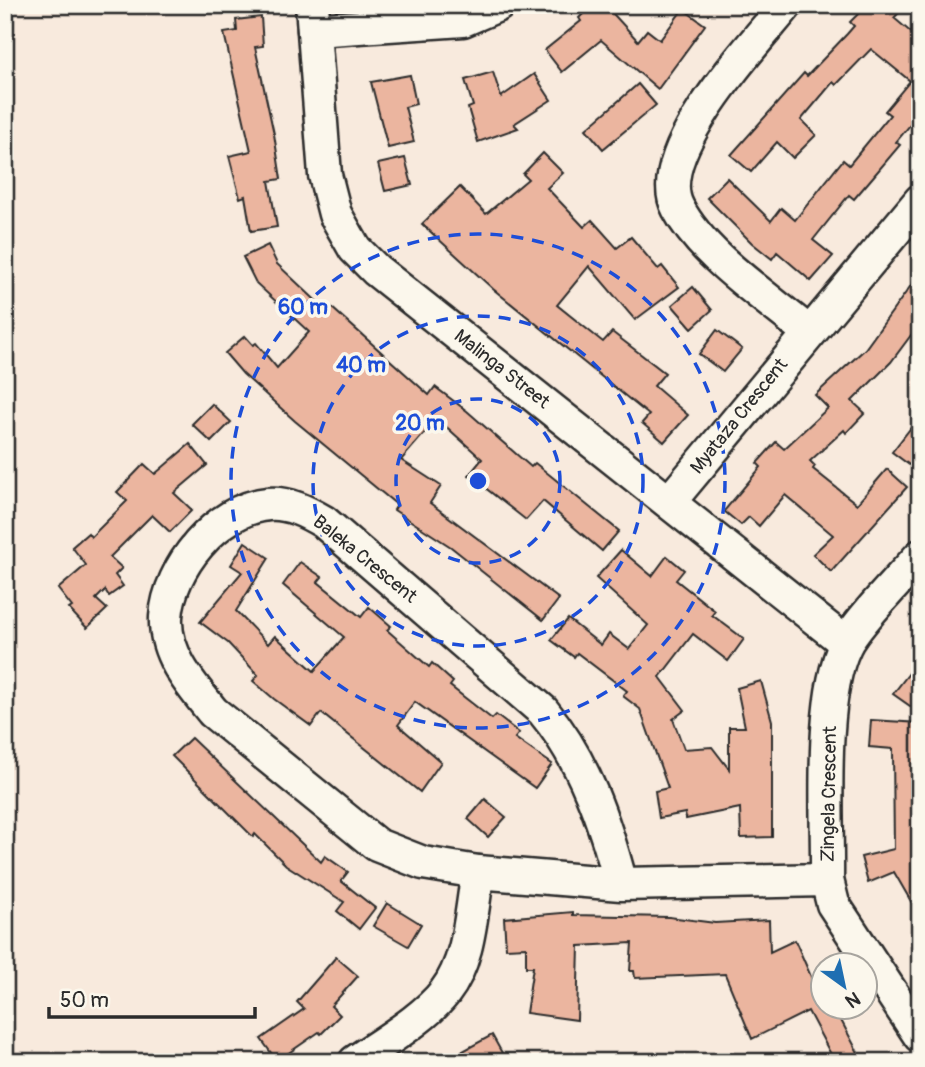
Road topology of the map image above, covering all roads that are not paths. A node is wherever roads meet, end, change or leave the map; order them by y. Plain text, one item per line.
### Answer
1 (498, 5) edge
2 (786, 5) edge
3 (313, 17) edge
4 (920, 201) edge
5 (808, 332) junction
6 (670, 501) junction
7 (920, 556) edge
8 (846, 643) junction
9 (478, 872) junction
10 (827, 880) junction
11 (621, 884) junction
12 (920, 1036) edge
13 (355, 1062) edge

1 - 3 street
2 - 5 street
3 - 6 street, Malinga Street
4 - 5 street, Myataza Crescent
5 - 6 street, Myataza Crescent
6 - 8 street, Malinga Street
7 - 8 street, Zingela Crescent
8 - 10 street, Zingela Crescent
9 - 11 street, Baleka Crescent
9 - 11 street, Baleka Crescent
9 - 13 street
10 - 11 street, Baleka Crescent
10 - 12 street, Zingela Crescent

